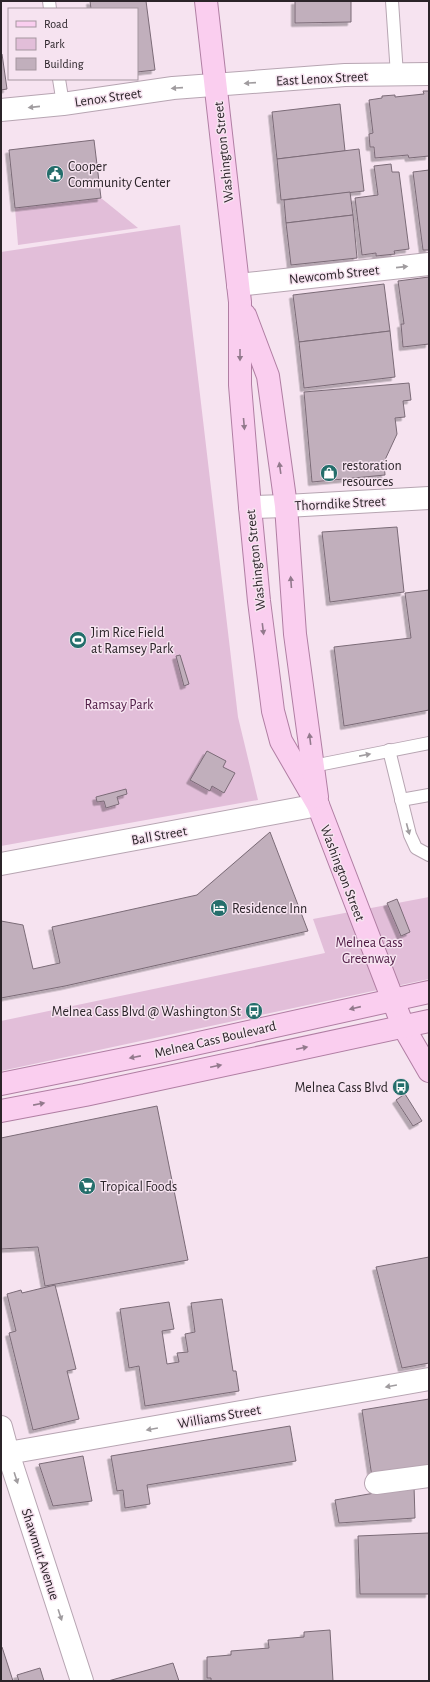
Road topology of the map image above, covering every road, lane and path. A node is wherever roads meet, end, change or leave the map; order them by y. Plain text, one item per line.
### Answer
1 (206, 1) edge
2 (392, 1) edge
3 (429, 74) edge
4 (397, 75) junction
5 (59, 80) edge
6 (216, 85) junction
7 (63, 104) junction
8 (1, 110) edge
9 (429, 264) edge
10 (239, 294) junction
11 (429, 498) edge
12 (286, 506) junction
13 (250, 507) junction
14 (429, 743) edge
15 (389, 750) junction
16 (305, 768) junction
17 (429, 795) edge
18 (401, 800) junction
19 (318, 805) junction
20 (429, 855) edge
21 (1, 864) edge
22 (429, 992) edge
23 (393, 999) junction
24 (429, 1021) edge
25 (403, 1026) junction
26 (173, 1048) junction
27 (429, 1071) edge
28 (178, 1074) junction
29 (1, 1084) edge
30 (1, 1111) edge
31 (429, 1379) edge
32 (1, 1427) edge
33 (8, 1453) junction
34 (429, 1476) edge
35 (376, 1483) dead end
36 (82, 1681) edge

1 - 6 main road, Washington Street
2 - 4 lane
3 - 4 street, East Lenox Street
4 -> 6 street, East Lenox Street
5 - 7 lane
6 -> 7 street, Lenox Street
6 - 10 main road, Washington Street
7 -> 8 street, Lenox Street
10 -> 9 street, Newcomb Street
12 -> 10 main road, Washington Street
10 -> 13 main road, Washington Street
11 - 12 street, Thorndike Street
12 - 13 street, Thorndike Street
16 -> 12 main road, Washington Street
13 -> 16 main road, Washington Street
14 - 15 lane
16 -> 15 lane
15 - 18 lane
16 - 19 main road, Washington Street
17 - 18 lane
18 -> 20 lane
19 - 21 street, Ball Street
19 - 23 main road, Washington Street
22 - 23 main road, Melnea Cass Boulevard
23 - 25 main road, Washington Street
23 -> 26 main road, Melnea Cass Boulevard
24 - 25 main road, Melnea Cass Boulevard
25 - 27 main road, Washington Street
28 -> 25 main road, Melnea Cass Boulevard
26 - 28 lane
26 -> 29 main road, Melnea Cass Boulevard
30 -> 28 main road, Melnea Cass Boulevard
31 -> 33 street, Williams Street
32 - 33 street, Shawmut Avenue
33 -> 36 street, Shawmut Avenue
34 - 35 street

